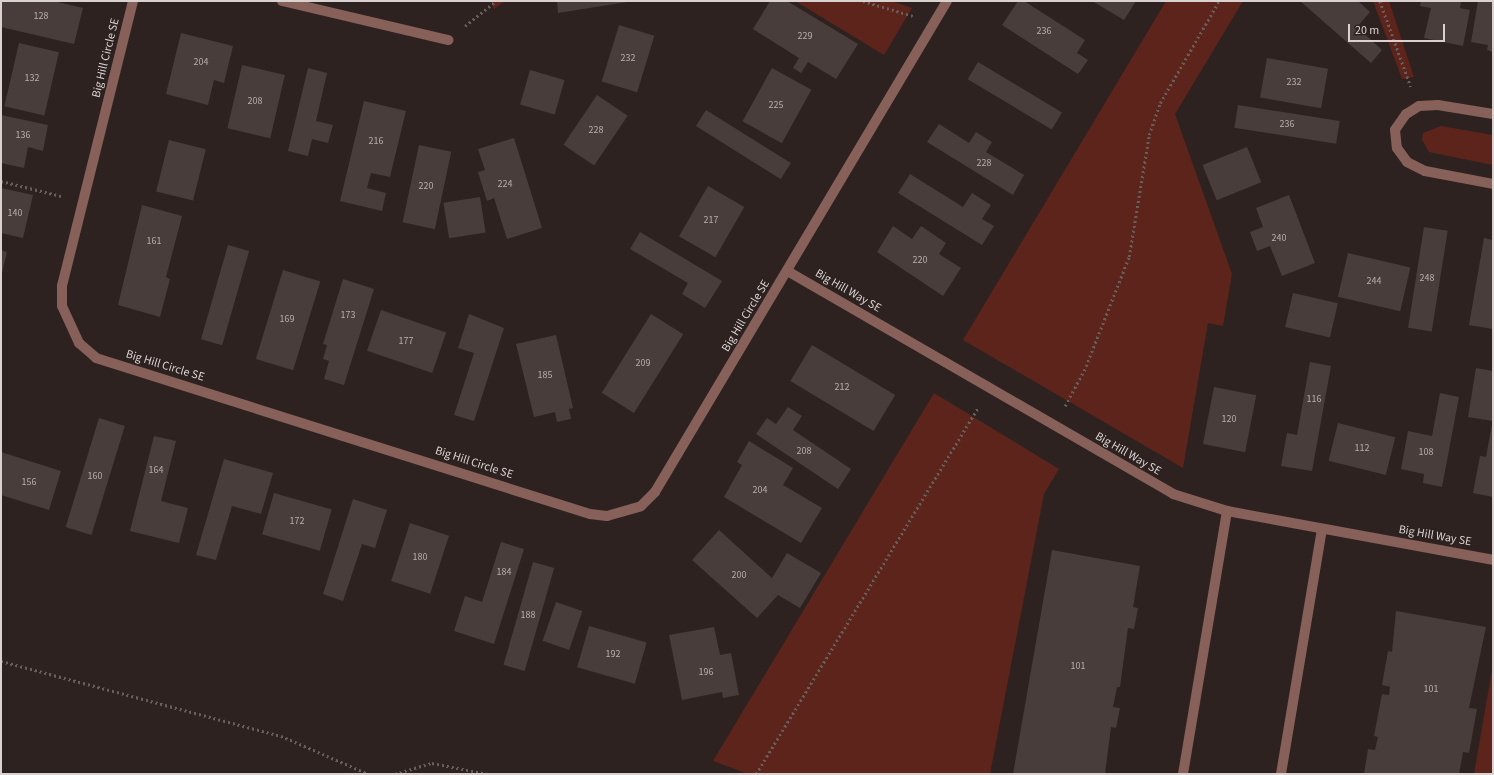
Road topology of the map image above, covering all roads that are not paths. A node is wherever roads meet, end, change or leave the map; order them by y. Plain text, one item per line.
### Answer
1 (134, 1) edge
2 (282, 1) edge
3 (947, 1) edge
4 (448, 40) road end
5 (1493, 114) edge
6 (1493, 184) edge
7 (789, 272) junction
8 (1227, 511) junction
9 (1322, 529) junction
10 (1493, 560) edge
11 (1183, 774) edge
12 (1281, 774) edge

1 - 7 street, Big Hill Circle SE
2 - 4 street
3 - 7 street, Big Hill Circle SE
5 - 6 street
7 - 8 street, Big Hill Way SE
8 - 9 street, Big Hill Way SE
8 - 11 street
9 - 10 street, Big Hill Way SE
9 - 12 street

